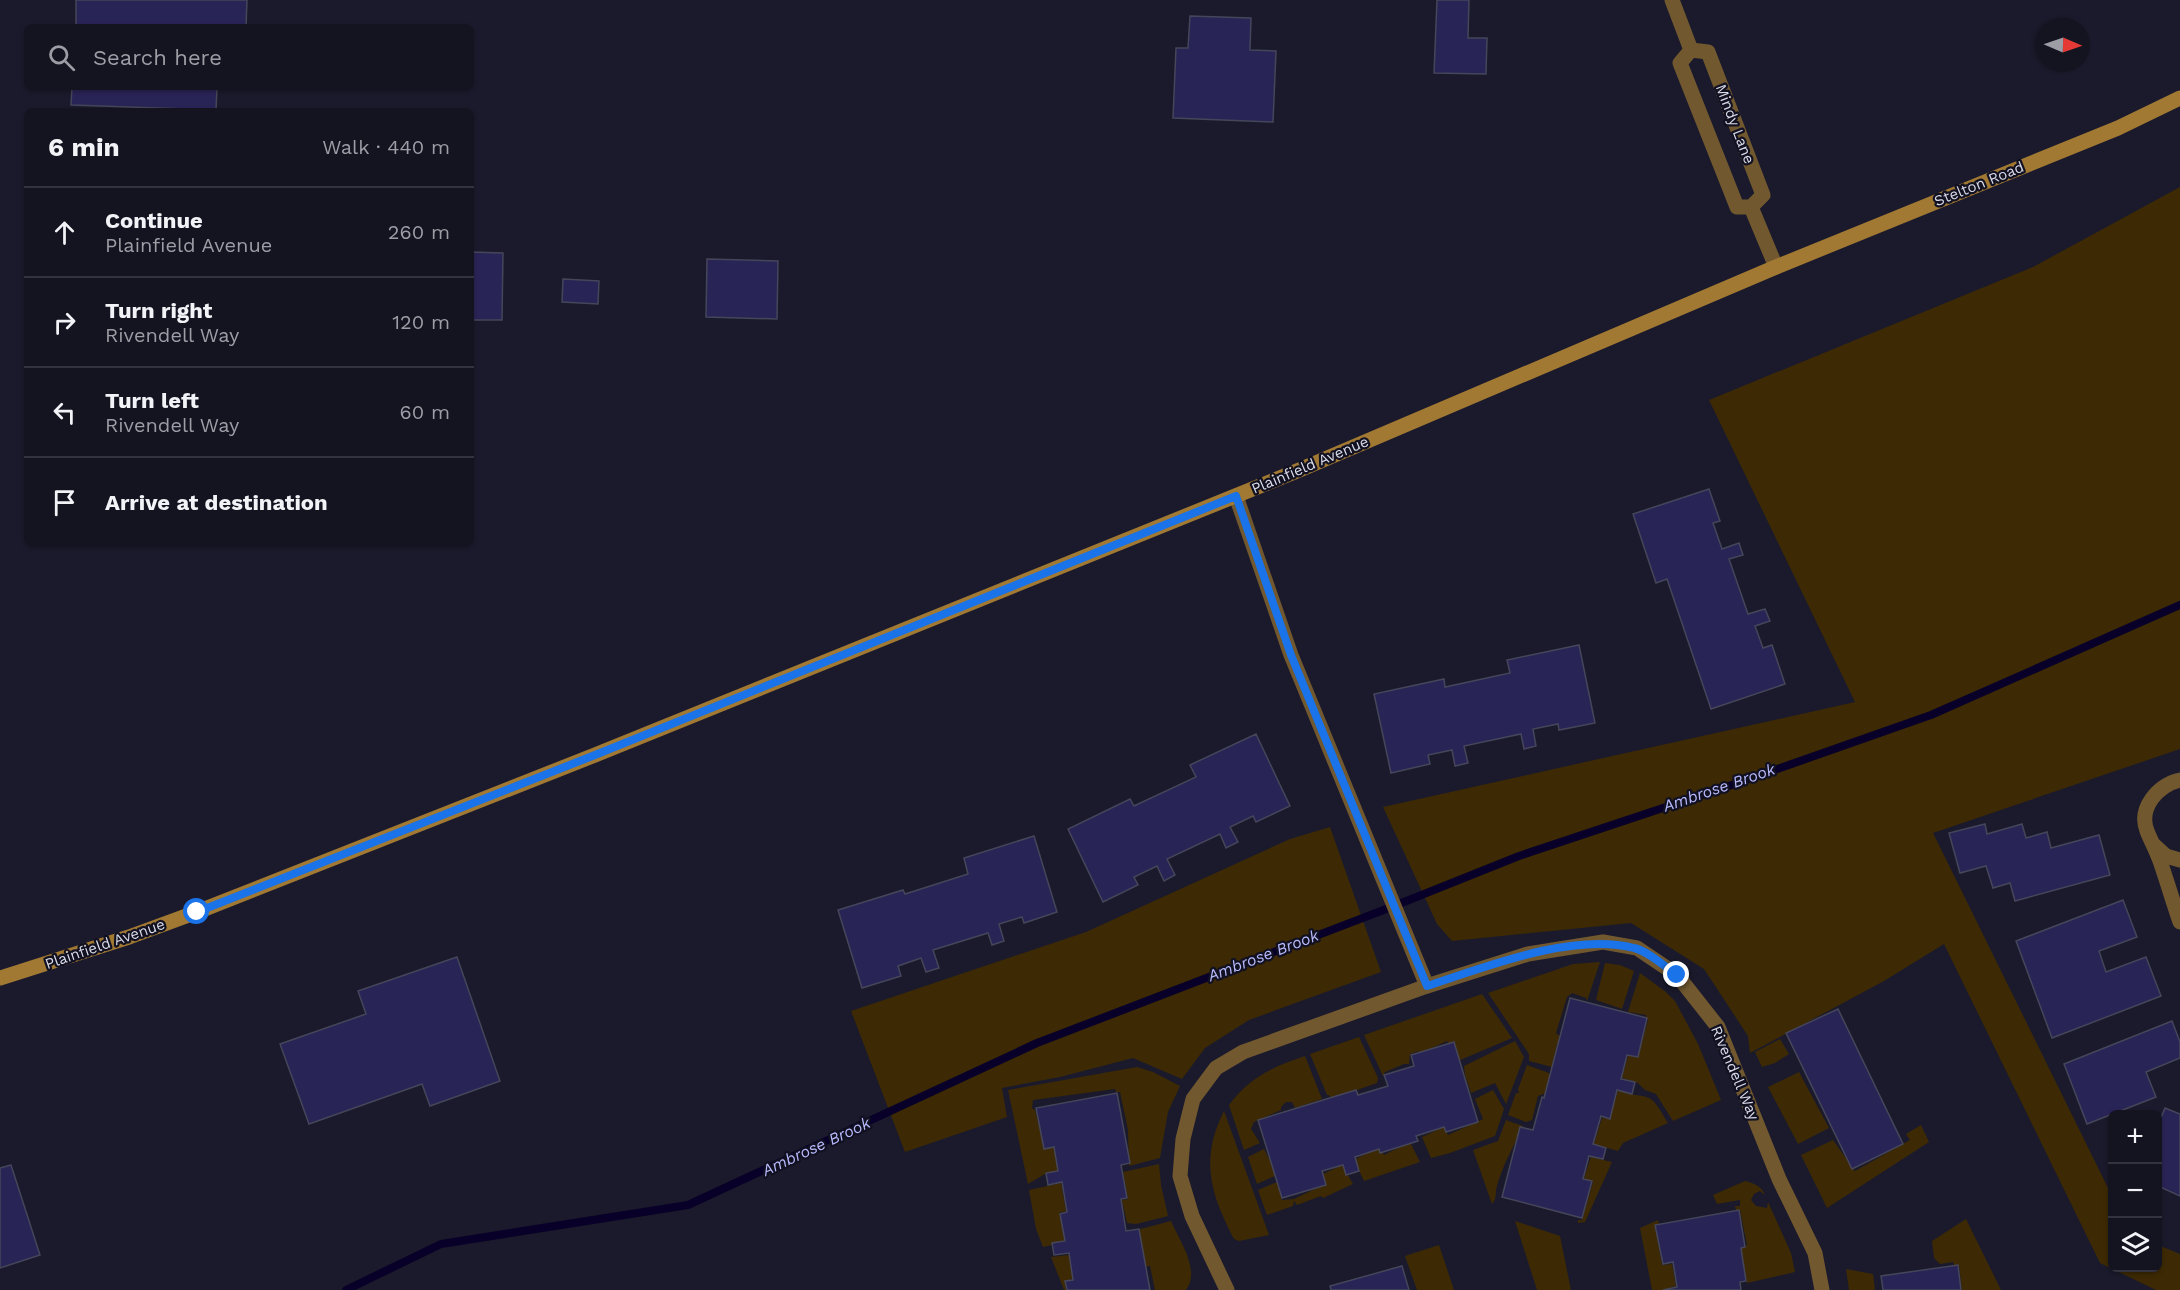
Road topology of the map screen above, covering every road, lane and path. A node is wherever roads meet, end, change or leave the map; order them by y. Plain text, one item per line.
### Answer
1 (1672, 0) edge
2 (1691, 50) junction
3 (2180, 98) edge
4 (1751, 207) junction
5 (1776, 267) junction
6 (1236, 496) junction
7 (2180, 780) edge
8 (2154, 845) junction
9 (2180, 860) edge
10 (2180, 922) edge
11 (0, 978) edge
12 (1427, 986) junction
13 (1227, 1290) edge
14 (1822, 1290) edge

1 - 2 street
2 - 4 street, Mindy Lane
2 - 4 street, Mindy Lane
3 - 5 main road, Stelton Road
4 - 5 street
5 - 6 main road, Plainfield Avenue
6 - 11 main road, Plainfield Avenue
6 - 12 street
7 - 8 street
8 - 9 street
8 - 10 street
12 - 13 street, Rivendell Way
12 - 14 street, Rivendell Way

